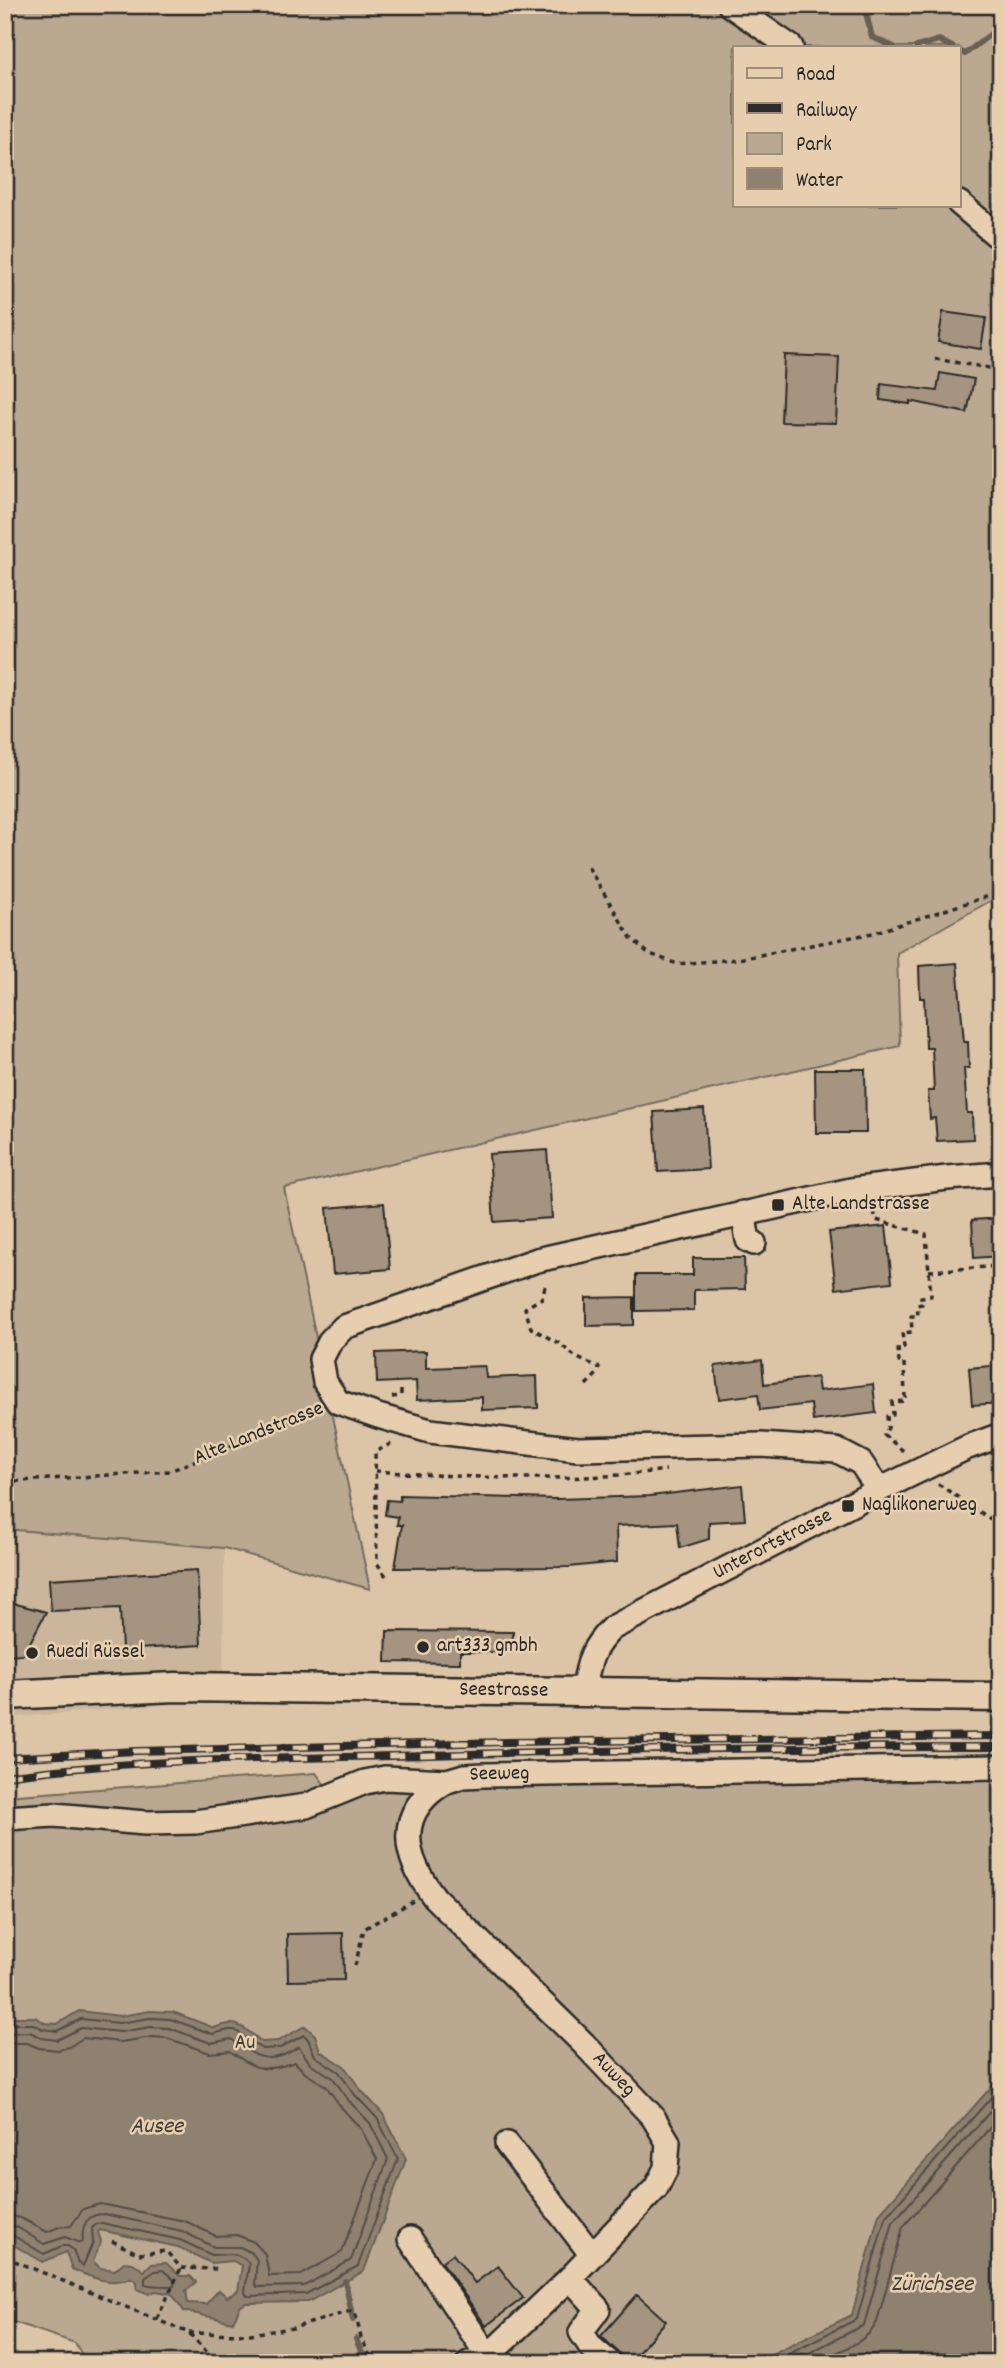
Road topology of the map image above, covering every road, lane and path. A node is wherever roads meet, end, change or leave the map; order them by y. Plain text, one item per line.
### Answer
1 (730, 5) edge
2 (790, 46) edge
3 (960, 204) edge
4 (1001, 239) edge
5 (935, 359) dead end
6 (1001, 370) edge
7 (588, 867) dead end
8 (1001, 892) edge
9 (1001, 1174) edge
10 (874, 1211) dead end
11 (743, 1213) junction
12 (754, 1243) dead end
13 (1001, 1266) edge
14 (929, 1271) junction
15 (545, 1286) dead end
16 (584, 1387) dead end
17 (338, 1402) junction
18 (1001, 1435) edge
19 (397, 1439) dead end
20 (906, 1454) dead end
21 (677, 1469) dead end
22 (375, 1471) junction
23 (928, 1477) dead end
24 (5, 1482) edge
25 (879, 1490) junction
26 (1001, 1525) edge
27 (386, 1576) dead end
28 (583, 1691) junction
29 (5, 1695) edge
30 (1001, 1697) edge
31 (1001, 1767) edge
32 (447, 1781) junction
33 (5, 1818) edge
34 (430, 1891) junction
35 (355, 1966) dead end
36 (507, 2144) dead end
37 (410, 2239) dead end
38 (112, 2241) dead end
39 (592, 2255) junction
40 (5, 2257) edge
41 (218, 2269) dead end
42 (179, 2270) junction
43 (570, 2278) junction
44 (156, 2319) junction
45 (189, 2333) junction
46 (479, 2359) edge
47 (217, 2363) edge
48 (373, 2363) edge
49 (610, 2363) edge

1 - 2 street
3 - 4 street
5 - 6 path
7 - 8 path
9 - 11 street, Alte Landstrasse
10 - 14 path
11 - 12 street
11 - 17 street, Alte Landstrasse
13 - 14 path
14 - 20 path
15 - 16 path
17 - 24 path, Alte Landstrasse
17 - 25 street
18 - 25 street, Unterortstrasse
19 - 22 path
21 - 22 path
22 - 27 path
23 - 26 path
25 - 28 street, Unterortstrasse
28 - 29 main road, Seestrasse
28 - 30 main road, Seestrasse
31 - 32 street, Seeweg
32 - 33 street, Seeweg
32 - 34 street, Auweg
34 - 35 path
34 - 39 street, Auweg
36 - 39 street
37 - 46 street
38 - 42 path
39 - 43 street, Auweg
40 - 44 path
41 - 42 path
42 - 44 path
43 - 46 street, Auweg
43 - 49 street
44 - 45 path
45 - 47 path
45 - 48 path

